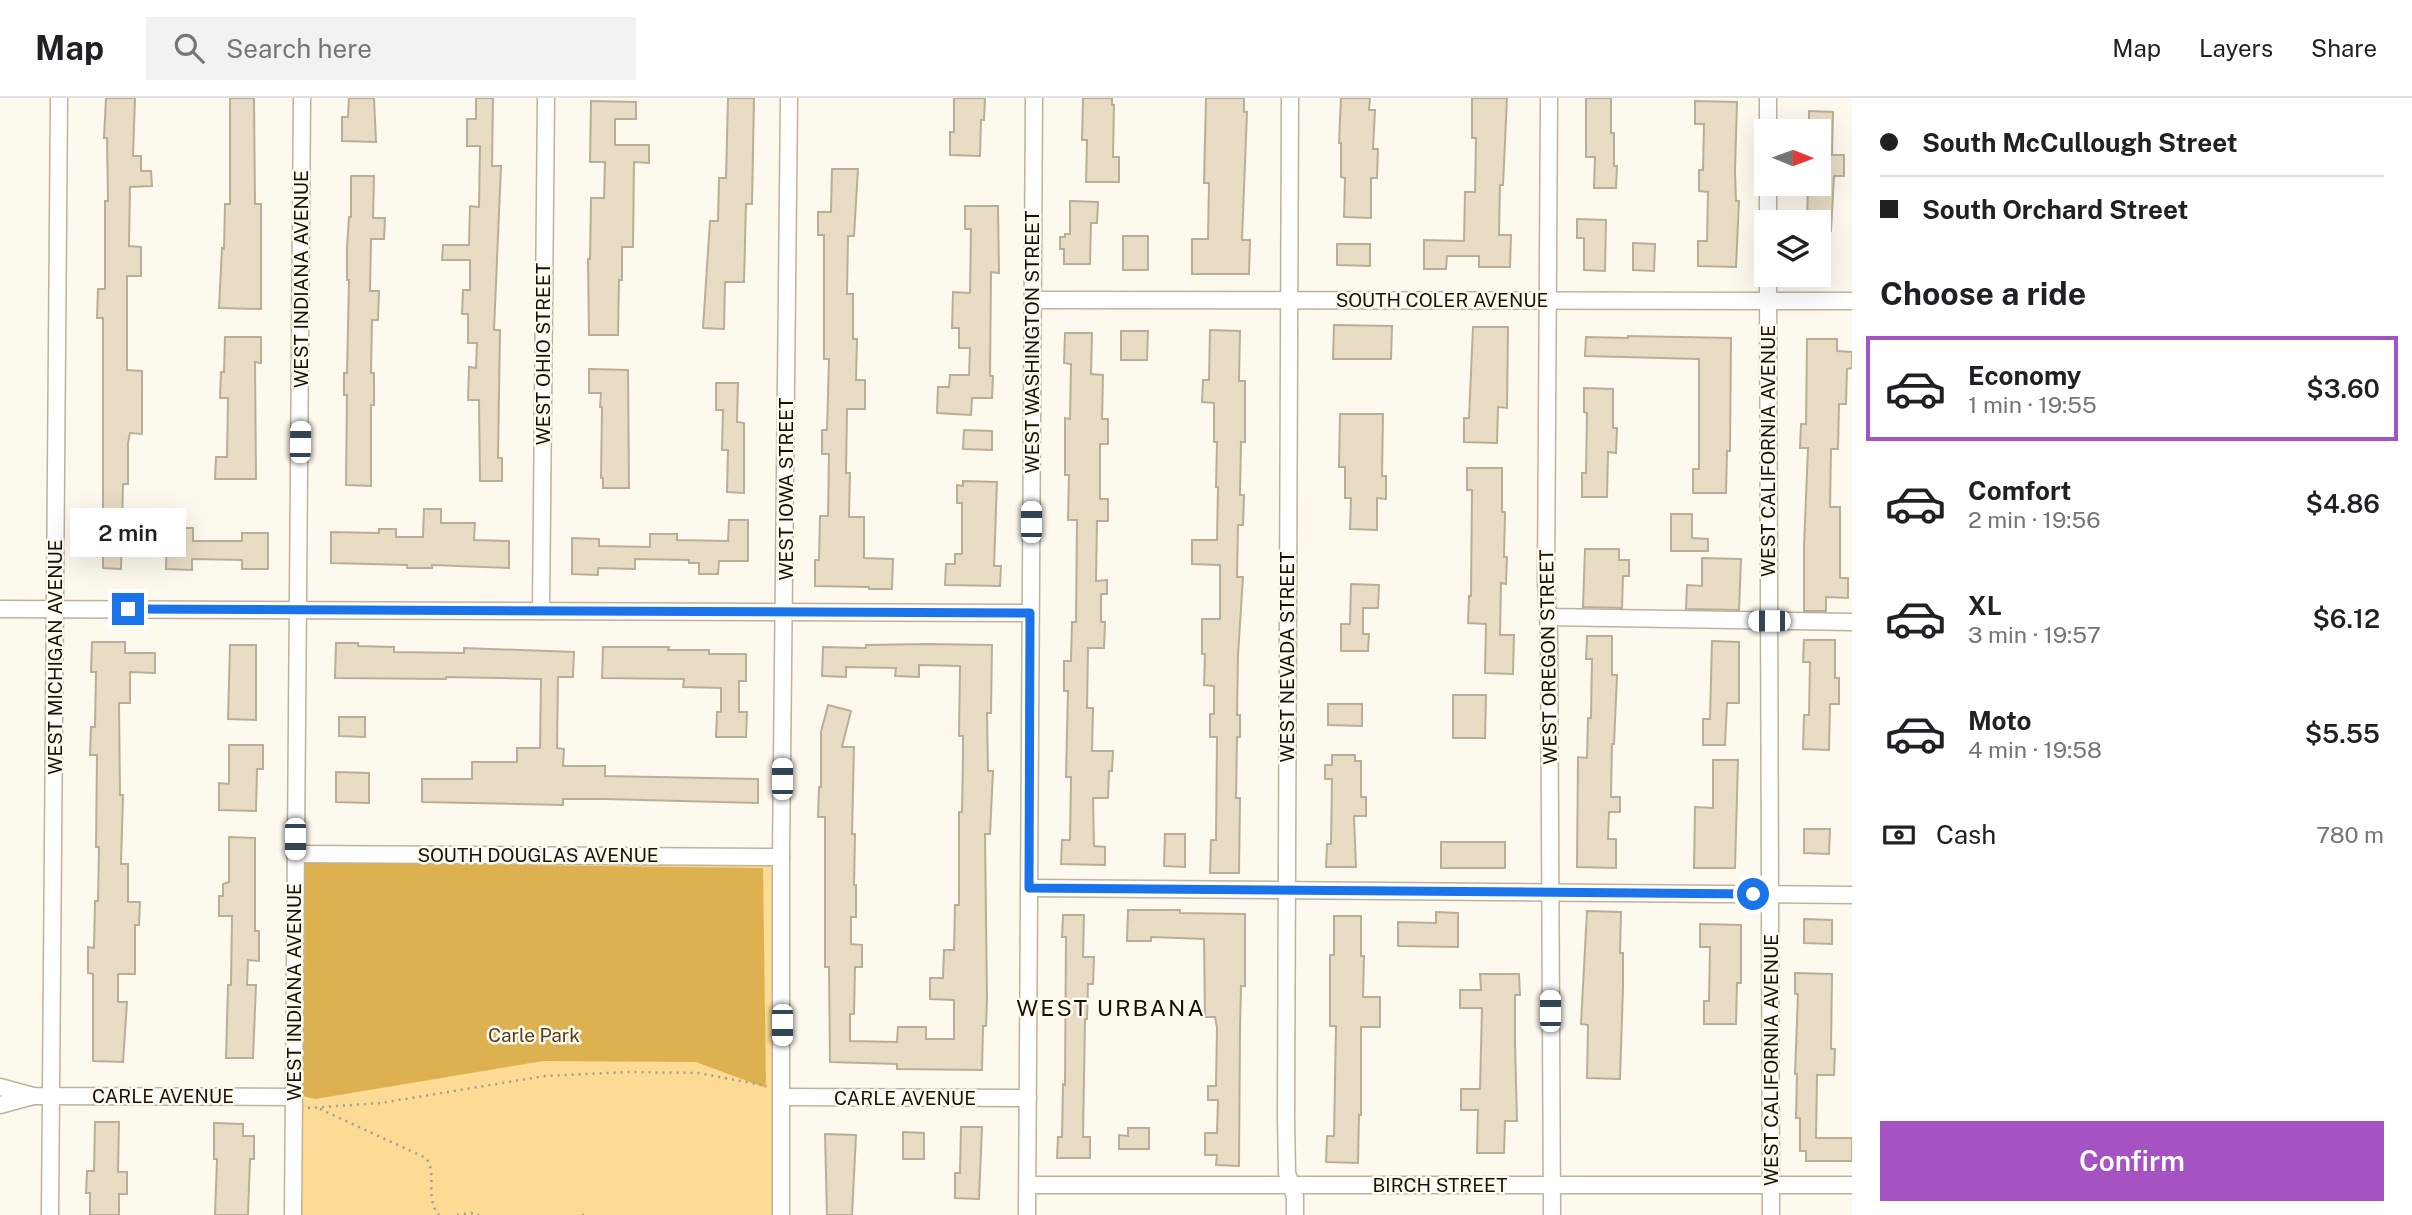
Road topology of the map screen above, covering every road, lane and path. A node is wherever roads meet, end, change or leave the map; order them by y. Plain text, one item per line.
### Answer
1 (59, 98) edge
2 (302, 98) edge
3 (546, 98) edge
4 (789, 98) edge
5 (1034, 98) edge
6 (1290, 98) edge
7 (1549, 98) edge
8 (1768, 98) edge
9 (1768, 119) edge
10 (1768, 287) edge
11 (1290, 299) junction
12 (1032, 300) junction
13 (1547, 300) junction
14 (1768, 301) junction
15 (1852, 301) edge
16 (56, 608) junction
17 (0, 609) edge
18 (298, 610) junction
19 (541, 611) junction
20 (785, 611) junction
21 (1030, 613) junction
22 (1548, 617) junction
23 (1769, 621) junction
24 (1852, 622) edge
25 (295, 854) junction
26 (781, 857) junction
27 (1029, 888) junction
28 (1285, 890) junction
29 (1550, 892) junction
30 (1770, 894) junction
31 (1852, 895) edge
32 (0, 1087) edge
33 (778, 1092) junction
34 (33, 1096) junction
35 (51, 1096) junction
36 (1028, 1098) junction
37 (299, 1102) junction
38 (0, 1105) edge
39 (315, 1108) junction
40 (1028, 1185) junction
41 (1291, 1185) junction
42 (1552, 1185) junction
43 (1852, 1185) edge
44 (1771, 1186) junction
45 (50, 1215) edge
46 (293, 1215) edge
47 (439, 1215) edge
48 (457, 1215) edge
49 (479, 1215) edge
50 (782, 1215) edge
51 (1027, 1215) edge
52 (1295, 1215) edge
53 (1552, 1215) edge
54 (1771, 1215) edge

1 - 16 street, WEST MICHIGAN AVENUE
2 - 18 street, WEST INDIANA AVENUE
3 - 19 street, WEST OHIO STREET
4 - 20 street, WEST IOWA STREET
5 - 12 street, WEST WASHINGTON STREET
6 - 11 street, WEST NEVADA STREET
7 - 13 street, WEST OREGON STREET
8 - 9 street
10 - 14 street, WEST CALIFORNIA AVENUE
11 - 12 street, SOUTH COLER AVENUE
11 - 13 street, SOUTH COLER AVENUE
11 - 28 street, WEST NEVADA STREET
12 - 21 street, WEST WASHINGTON STREET
13 - 14 street, SOUTH COLER AVENUE
13 - 22 street, WEST OREGON STREET
14 - 15 street, SOUTH COLER AVENUE
14 - 23 street, WEST CALIFORNIA AVENUE
16 - 17 street
16 - 18 street
16 - 35 street, WEST MICHIGAN AVENUE
18 - 19 street
18 - 25 street, WEST INDIANA AVENUE
19 - 20 street
20 - 21 street
20 - 26 street, WEST IOWA STREET
21 - 27 street, WEST WASHINGTON STREET
22 - 23 street
22 - 29 street, WEST OREGON STREET
23 - 24 street
23 - 30 street, WEST CALIFORNIA AVENUE
25 - 26 street, SOUTH DOUGLAS AVENUE
25 - 37 street, WEST INDIANA AVENUE
26 - 33 street, WEST IOWA STREET
27 - 28 street
27 - 36 street, WEST WASHINGTON STREET
28 - 29 street
28 - 41 street, WEST NEVADA STREET
29 - 30 street
29 - 42 street, WEST OREGON STREET
30 - 31 street
30 - 44 street, WEST CALIFORNIA AVENUE
32 - 34 street, CARLE AVENUE
33 - 36 street, CARLE AVENUE
33 - 39 path
33 - 50 street, WEST IOWA STREET
34 - 35 street, CARLE AVENUE
34 - 38 street, CARLE AVENUE
35 - 37 street, CARLE AVENUE
35 - 45 street, WEST MICHIGAN AVENUE
36 - 40 street, WEST WASHINGTON STREET
37 - 39 path
37 - 46 street, WEST INDIANA AVENUE
39 - 47 path
40 - 41 street, BIRCH STREET
40 - 51 street, WEST WASHINGTON STREET
41 - 42 street, BIRCH STREET
41 - 52 street, WEST NEVADA STREET
42 - 44 street, BIRCH STREET
42 - 53 street, WEST OREGON STREET
43 - 44 street, BIRCH STREET
44 - 54 street, WEST CALIFORNIA AVENUE
48 - 49 path

